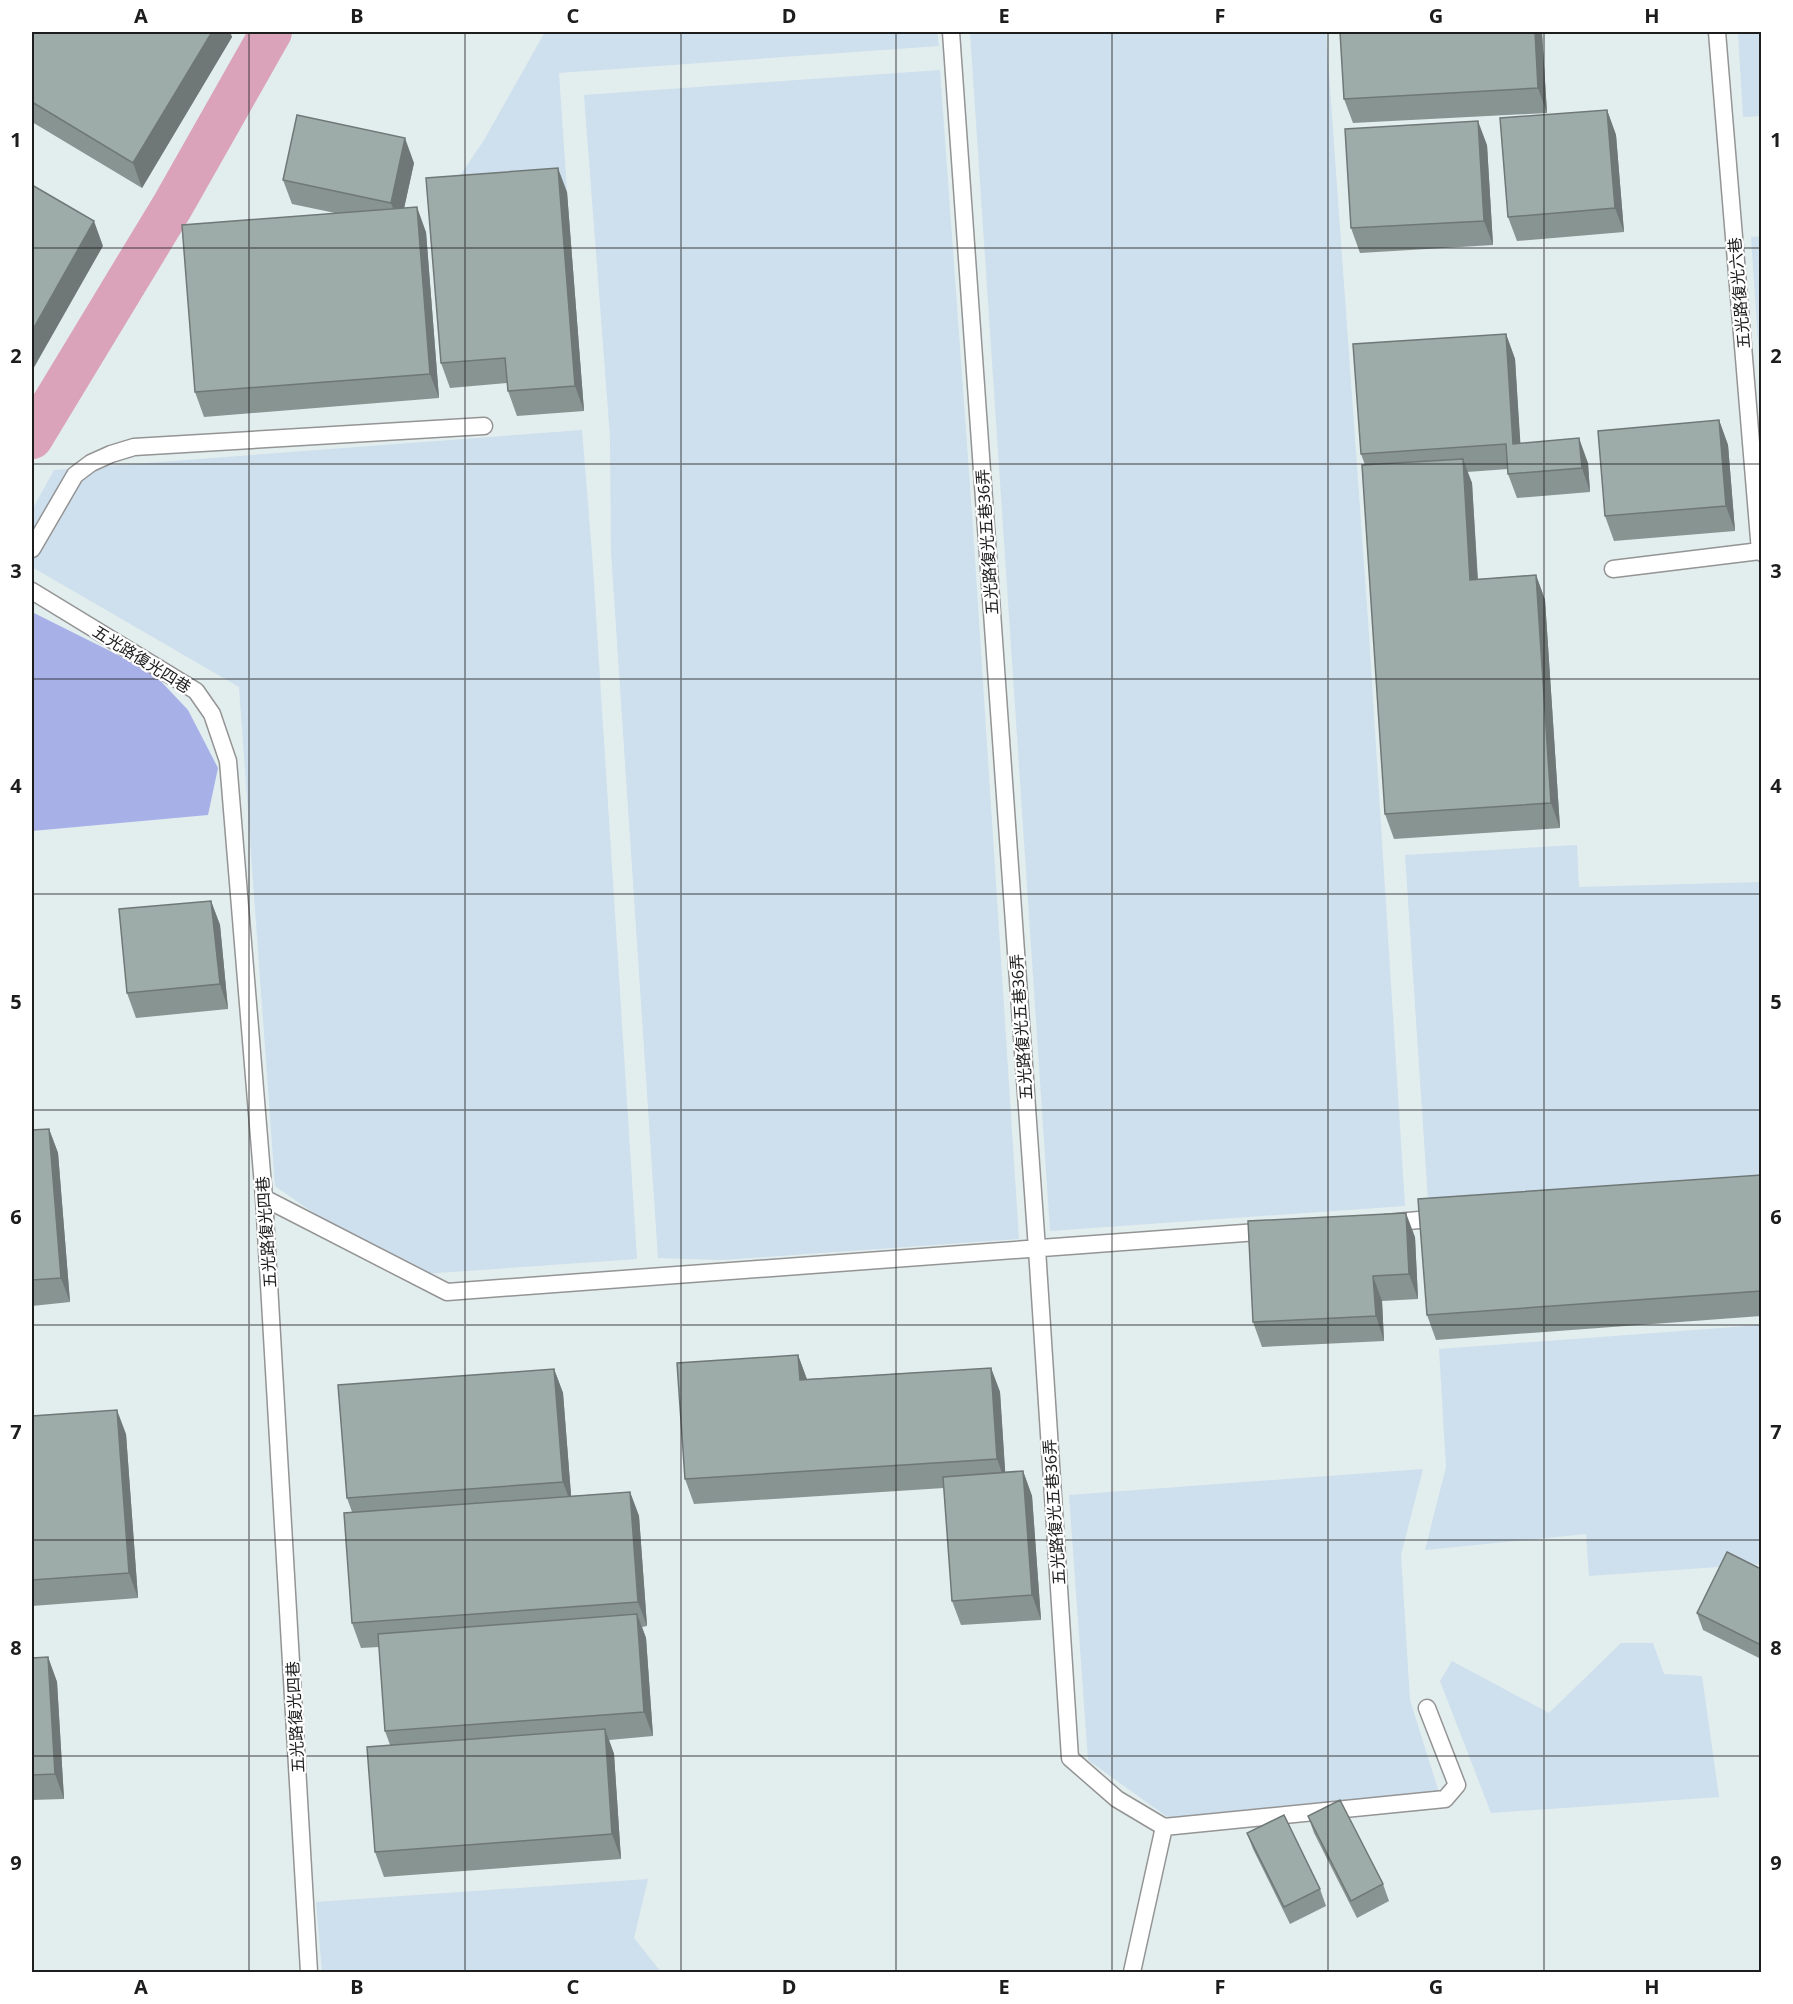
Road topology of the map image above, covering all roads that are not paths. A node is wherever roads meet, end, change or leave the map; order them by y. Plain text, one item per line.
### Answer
1 (951, 32) edge
2 (1717, 32) edge
3 (484, 426) dead end
4 (32, 549) edge
5 (1761, 552) edge
6 (1613, 569) dead end
7 (32, 591) edge
8 (264, 1198) junction
9 (1453, 1218) edge
10 (1370, 1224) edge
11 (1287, 1230) edge
12 (1037, 1249) junction
13 (1427, 1708) dead end
14 (1164, 1827) junction
15 (309, 1972) edge
16 (1132, 1972) edge

1 - 12 lane, 五光路復光五巷36弄
2 - 5 lane, 五光路復光六巷
3 - 4 lane
5 - 6 lane
7 - 8 lane, 五光路復光四巷
8 - 12 lane
8 - 15 lane, 五光路復光四巷
9 - 10 lane
11 - 12 lane
12 - 14 lane, 五光路復光五巷36弄
13 - 14 lane
14 - 16 lane

